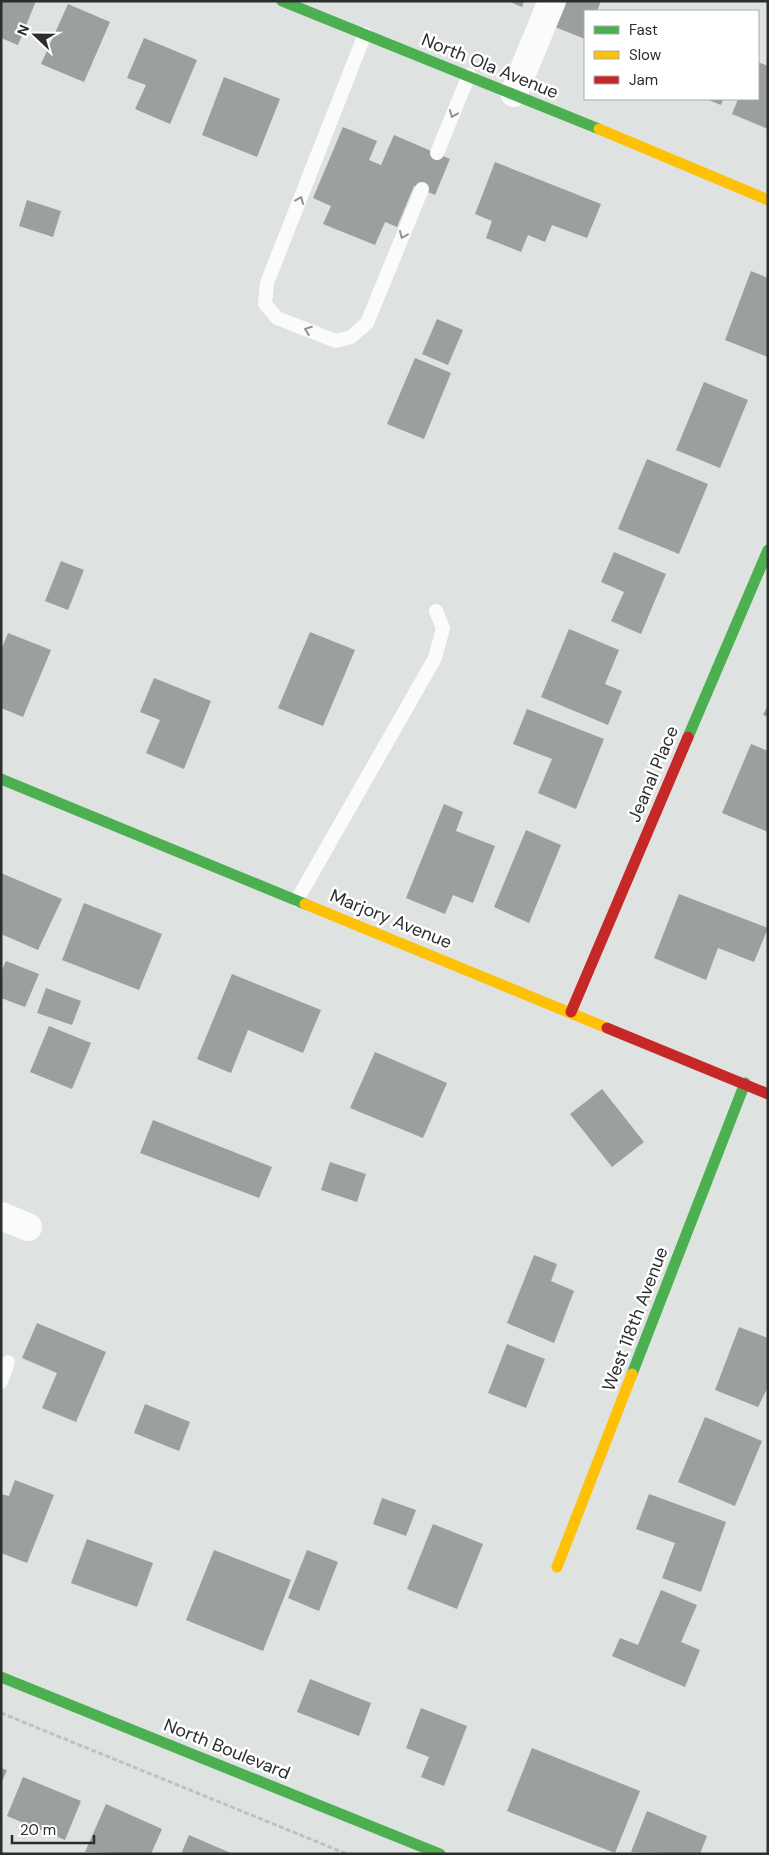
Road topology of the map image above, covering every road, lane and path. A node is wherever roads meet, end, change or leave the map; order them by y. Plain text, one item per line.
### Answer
1 (282, 1) edge
2 (552, 1) edge
3 (365, 34) junction
4 (469, 75) junction
5 (514, 93) junction
6 (437, 153) dead end
7 (422, 190) dead end
8 (768, 200) edge
9 (768, 550) edge
10 (436, 611) dead end
11 (1, 778) edge
12 (297, 900) junction
13 (571, 1012) junction
14 (745, 1083) junction
15 (768, 1094) edge
16 (1, 1216) edge
17 (28, 1227) dead end
18 (8, 1362) dead end
19 (1, 1382) edge
20 (557, 1567) dead end
21 (1, 1677) edge
22 (1, 1713) edge
23 (347, 1854) edge
24 (440, 1854) edge

1 - 3 street, North Ola Avenue
2 - 5 street
3 - 4 street, North Ola Avenue
7 -> 3 lane
4 - 5 street, North Ola Avenue
4 -> 6 lane
5 - 8 street, North Ola Avenue
9 - 13 street, Jeanal Place
10 - 12 lane
11 - 12 street, Marjory Avenue
12 - 13 street, Marjory Avenue
13 - 14 street, Marjory Avenue
14 - 15 street, Marjory Avenue
14 - 20 street, West 118th Avenue
16 - 17 street
18 - 19 lane
21 - 24 street, North Boulevard
22 - 23 path

